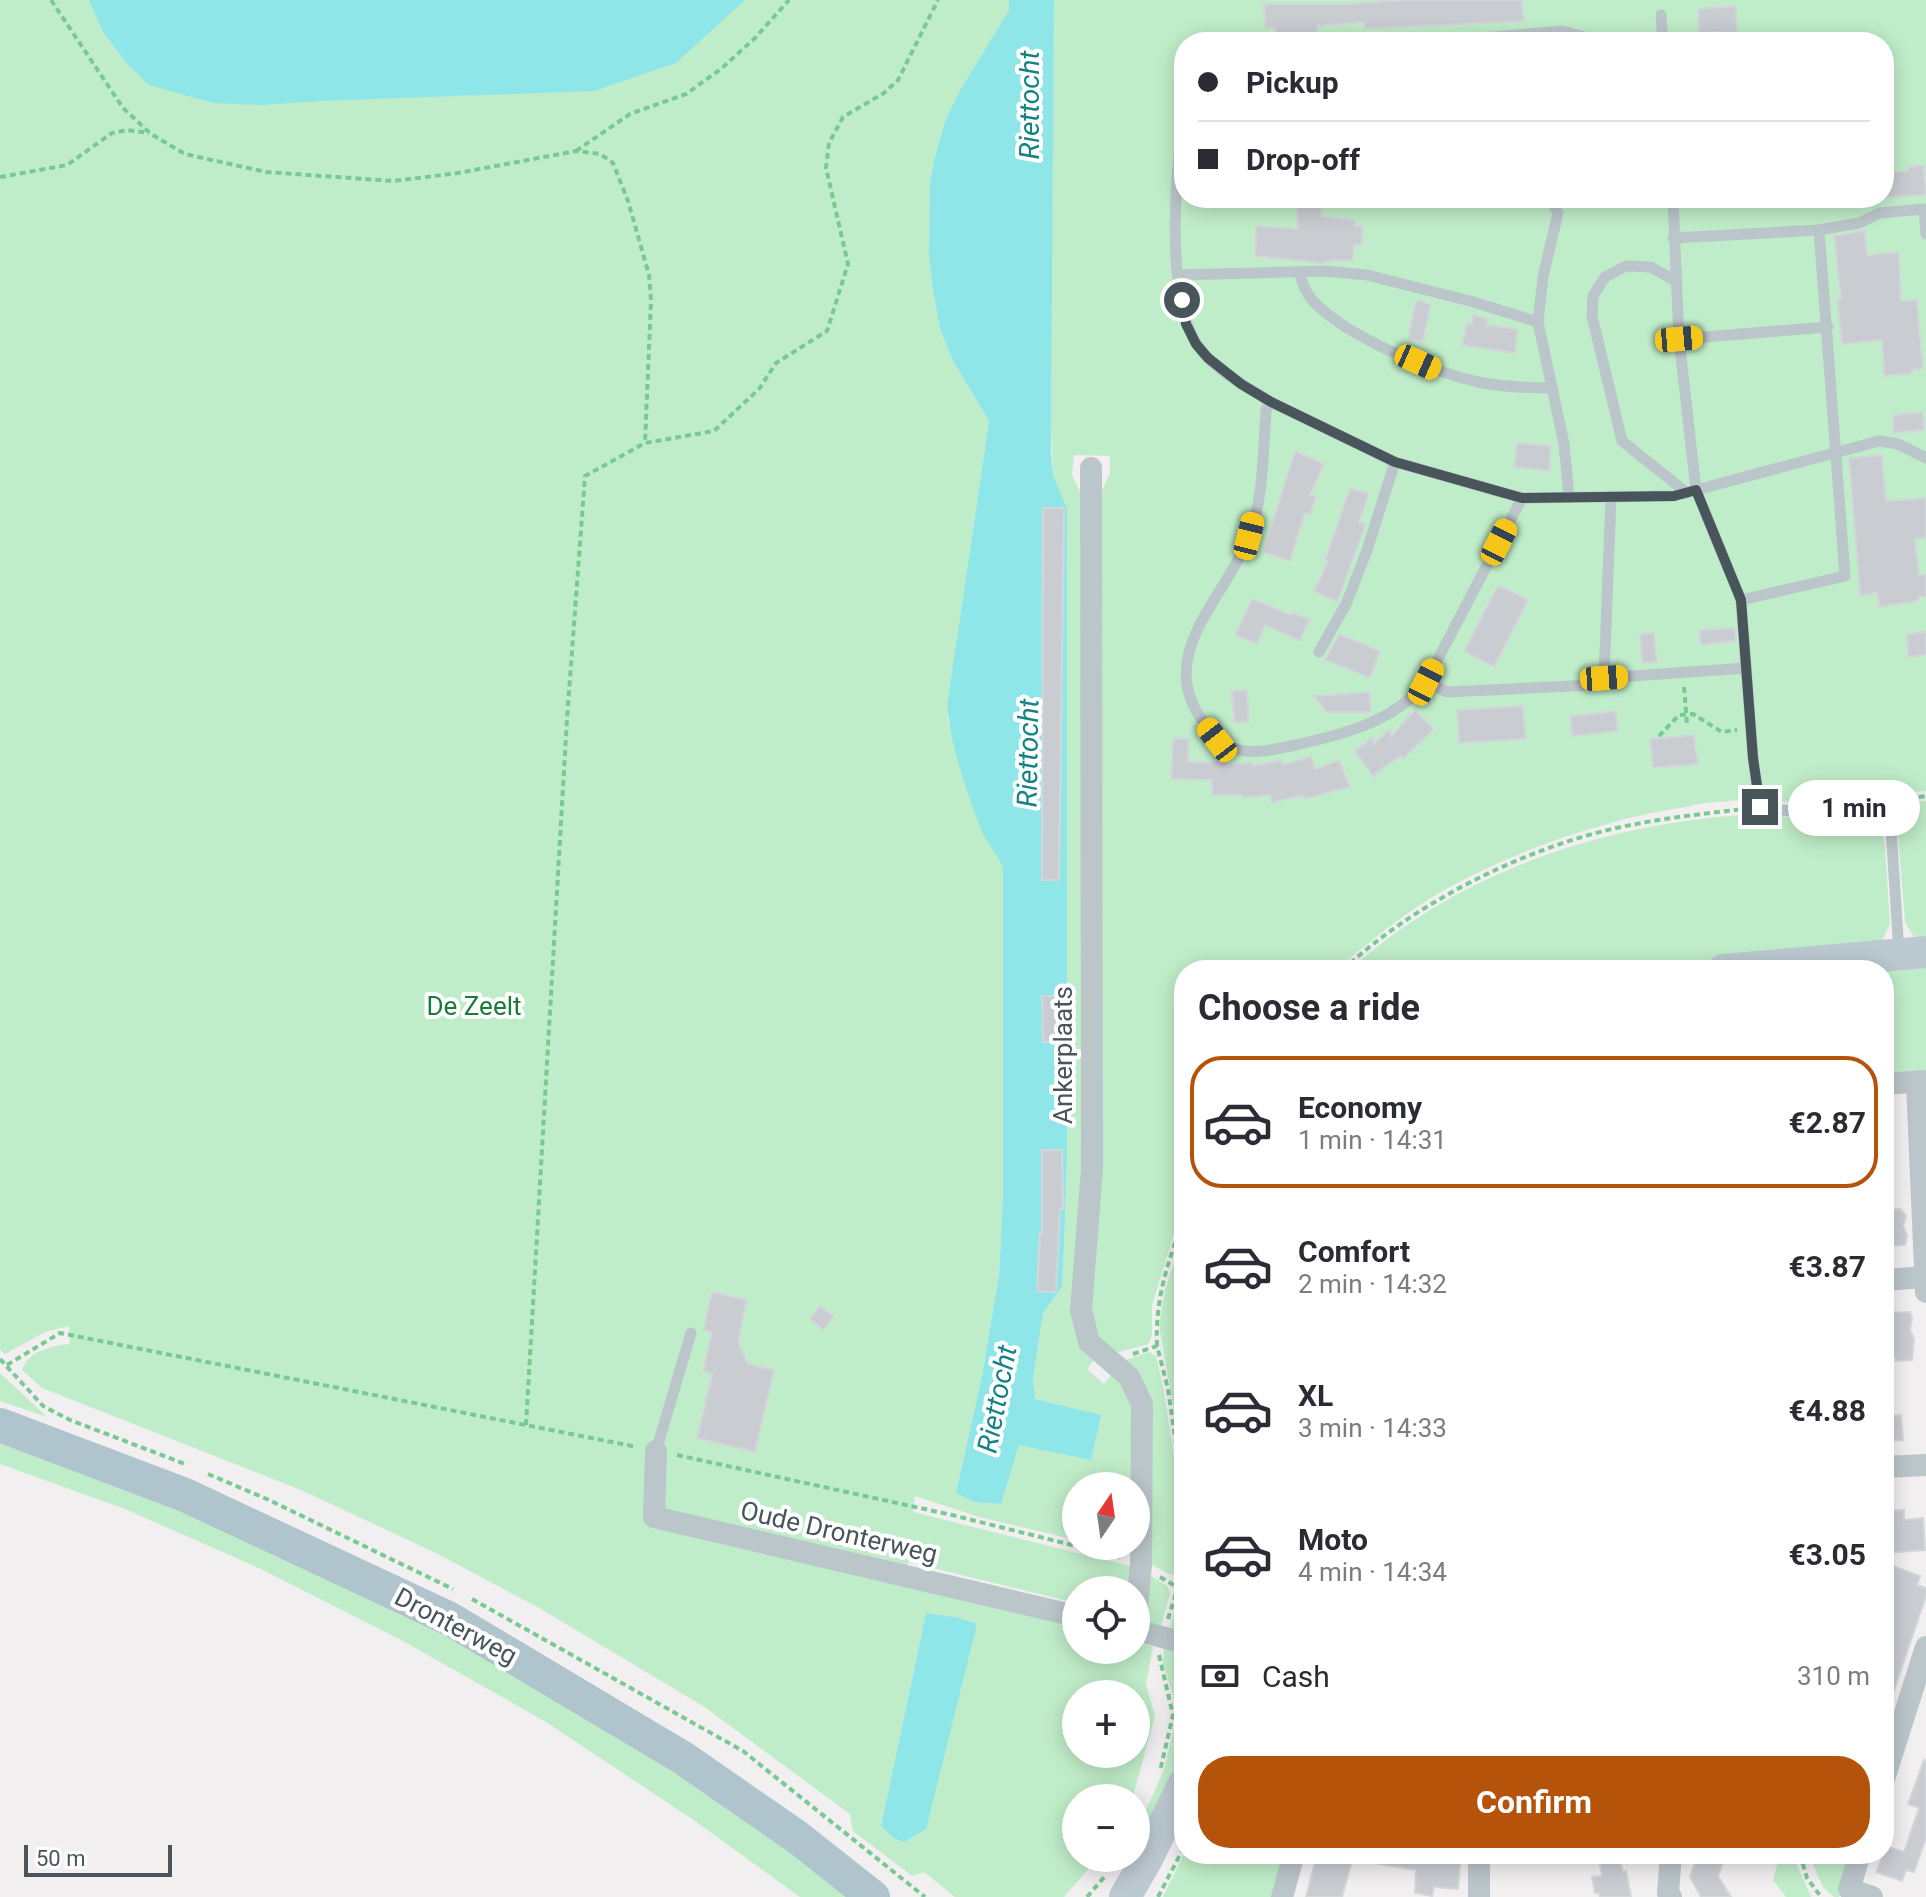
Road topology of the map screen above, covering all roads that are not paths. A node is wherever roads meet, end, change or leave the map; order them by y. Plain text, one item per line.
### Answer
1 (1661, 15) dead end
2 (1662, 32) edge
3 (1176, 208) edge
4 (1555, 208) edge
5 (1673, 208) edge
6 (1925, 209) edge
7 (1819, 230) junction
8 (1926, 234) edge
9 (1673, 238) junction
10 (1300, 274) junction
11 (1179, 275) junction
12 (1674, 280) junction
13 (1538, 322) junction
14 (1828, 327) junction
15 (1679, 339) junction
16 (1552, 388) junction
17 (1271, 402) junction
18 (1837, 450) junction
19 (1926, 458) edge
20 (1395, 462) junction
21 (1091, 468) dead end
22 (1691, 491) junction
23 (1569, 496) junction
24 (1522, 498) junction
25 (1611, 498) junction
26 (1741, 600) junction
27 (1319, 652) dead end
28 (1746, 668) junction
29 (1604, 678) junction
30 (1426, 682) junction
31 (1913, 953) edge
32 (1835, 960) edge
33 (1922, 1081) edge
34 (1894, 1083) edge
35 (1926, 1277) edge
36 (1894, 1279) edge
37 (1926, 1292) edge
38 (691, 1333) dead end
39 (0, 1425) edge
40 (656, 1451) joint
41 (1926, 1465) edge
42 (1894, 1467) edge
43 (1140, 1576) edge
44 (1062, 1613) edge
45 (1150, 1634) edge
46 (1173, 1640) edge
47 (1926, 1647) edge
48 (1894, 1748) edge
49 (1170, 1782) edge
50 (1291, 1864) edge
51 (1479, 1864) edge
52 (1670, 1864) edge
53 (1857, 1864) edge
54 (873, 1897) edge
55 (1125, 1897) edge
56 (1282, 1897) edge
57 (1479, 1897) edge
58 (1671, 1897) edge
59 (1872, 1897) edge

1 - 2 lane
3 - 11 lane
4 - 13 lane
5 - 9 lane
6 - 7 lane
6 - 8 lane
7 - 9 lane
7 - 14 lane
9 - 12 lane
10 - 11 lane
10 - 13 lane
10 - 16 lane
11 - 17 lane
12 - 15 lane
12 - 22 lane
13 - 16 lane
14 - 15 lane
14 - 18 lane
15 - 22 lane
16 - 23 lane
17 - 20 lane
17 - 30 lane
18 - 19 lane
18 - 22 lane
18 - 26 lane
20 - 24 lane
20 - 27 lane
21 - 43 street, Ankerplaats
22 - 25 lane
22 - 26 lane
23 - 24 lane
23 - 25 lane
24 - 30 lane
25 - 29 lane
26 - 28 lane
28 - 29 lane
28 - 31 lane
29 - 30 lane
31 - 32 main road
33 - 34 street
33 - 35 street
35 - 36 street
35 - 37 street
38 - 40 lane
39 - 54 main road, Dronterweg
40 - 44 street, Oude Dronterweg
41 - 42 street
45 - 46 street
47 - 48 street
49 - 55 main road
50 - 56 street
51 - 57 street
52 - 58 street
53 - 59 street

